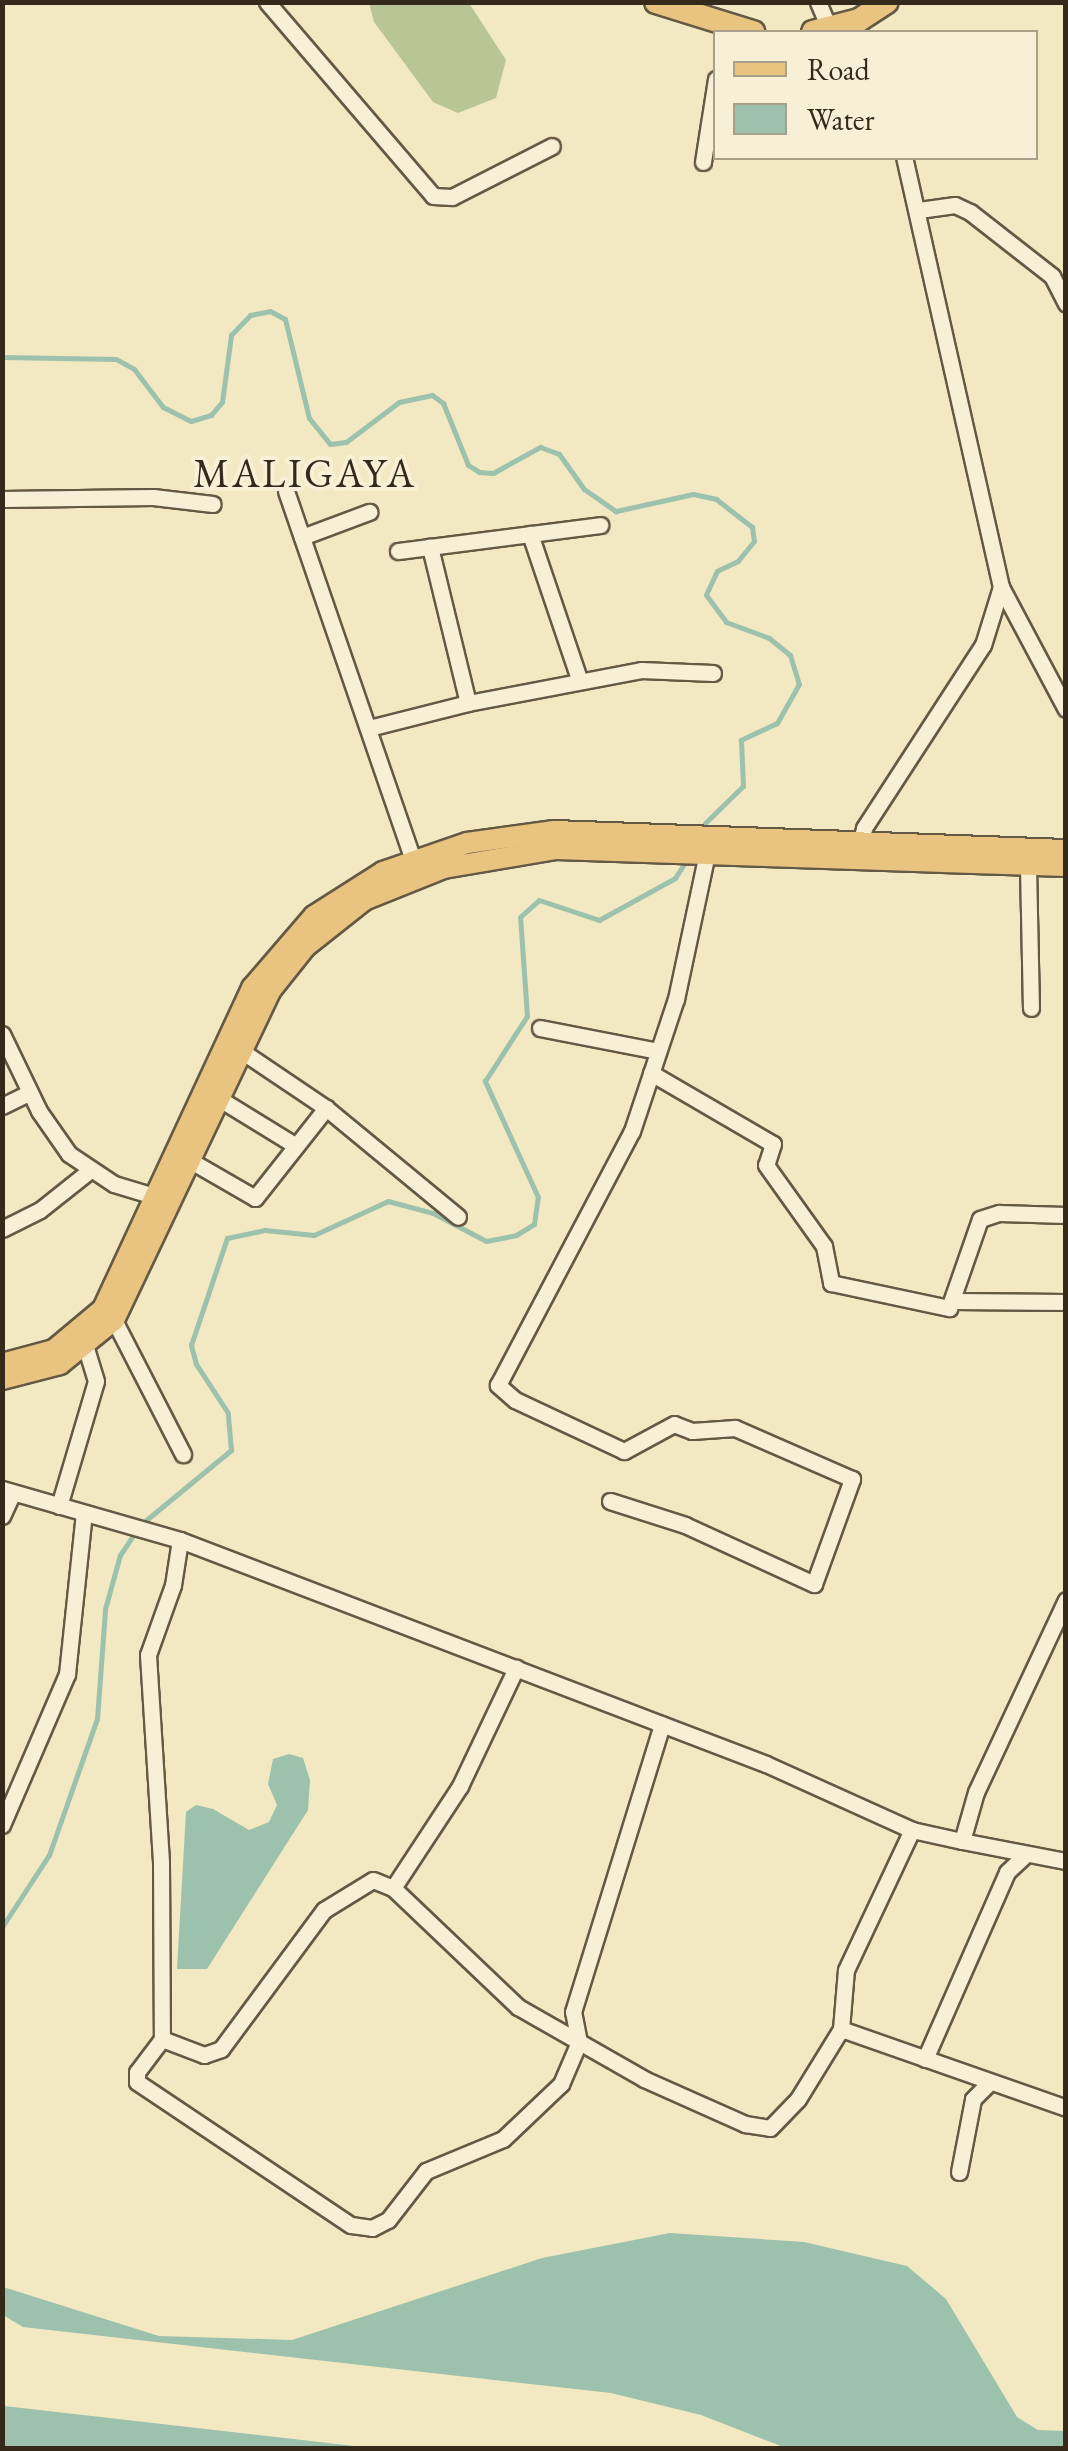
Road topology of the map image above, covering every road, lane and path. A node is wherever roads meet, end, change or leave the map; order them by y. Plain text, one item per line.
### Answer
1 (267, 2) edge
2 (656, 2) edge
3 (818, 2) edge
4 (886, 2) edge
5 (858, 26) edge
6 (723, 30) edge
7 (824, 30) edge
8 (713, 97) edge
9 (552, 146) dead end
10 (905, 160) edge
11 (703, 162) dead end
12 (918, 210) junction
13 (1066, 304) edge
14 (286, 492) dead end
15 (2, 500) edge
16 (214, 504) dead end
17 (369, 512) dead end
18 (600, 524) dead end
19 (530, 534) junction
20 (302, 538) junction
21 (430, 547) junction
22 (398, 551) dead end
23 (1001, 587) junction
24 (713, 672) dead end
25 (578, 679) junction
26 (468, 703) junction
27 (1066, 709) edge
28 (369, 728) junction
29 (1066, 850) edge
30 (858, 851) junction
31 (707, 853) junction
32 (1028, 866) junction
33 (1066, 866) edge
34 (416, 868) junction
35 (290, 951) junction
36 (1031, 1008) dead end
37 (540, 1028) dead end
38 (2, 1034) edge
39 (240, 1050) junction
40 (658, 1052) junction
41 (651, 1073) junction
42 (29, 1093) junction
43 (212, 1094) junction
44 (2, 1106) edge
45 (326, 1108) junction
46 (296, 1146) junction
47 (191, 1162) junction
48 (89, 1170) junction
49 (165, 1199) junction
50 (1066, 1215) edge
51 (458, 1217) dead end
52 (2, 1229) edge
53 (954, 1301) junction
54 (1066, 1302) edge
55 (114, 1320) junction
56 (86, 1348) junction
57 (2, 1364) edge
58 (2, 1380) edge
59 (183, 1454) dead end
60 (8, 1490) edge
61 (610, 1501) dead end
62 (59, 1506) junction
63 (84, 1512) junction
64 (2, 1516) edge
65 (180, 1540) junction
66 (1066, 1600) edge
67 (516, 1668) junction
68 (662, 1724) junction
69 (2, 1824) edge
70 (912, 1830) junction
71 (962, 1841) junction
72 (1023, 1858) junction
73 (1066, 1861) edge
74 (393, 1888) junction
75 (842, 2028) junction
76 (162, 2040) junction
77 (579, 2042) junction
78 (925, 2058) junction
79 (987, 2085) junction
80 (1066, 2108) edge
81 (959, 2172) dead end

1 - 9 street
2 - 6 highway
3 - 7 street
4 - 5 highway
8 - 11 street
10 - 12 street
12 - 13 street
12 - 23 street
14 - 20 street
15 - 16 street
17 - 20 street
18 - 19 street
19 - 21 street
19 - 25 street
20 - 28 street
21 - 22 street
21 - 26 street
23 - 27 street
23 - 30 street
24 - 25 street
25 - 26 street
26 - 28 street
28 - 34 street
29 - 30 main road
30 - 31 main road
30 - 32 main road
30 - 34 main road
31 - 34 main road
31 - 40 street
32 - 33 main road
32 - 36 street
34 - 35 main road
35 - 39 main road
35 - 43 main road
37 - 40 street
38 - 42 street
39 - 43 main road
39 - 45 street
40 - 41 street
41 - 53 street
41 - 61 street
42 - 44 street
42 - 48 street
43 - 46 street
43 - 47 main road
43 - 49 main road
45 - 46 street
45 - 51 street
46 - 47 street
47 - 49 main road
48 - 49 street
48 - 52 street
49 - 55 main road
49 - 57 main road
50 - 53 street
53 - 54 street
55 - 56 main road
55 - 59 street
56 - 58 main road
56 - 62 street
60 - 62 street
60 - 64 street
62 - 63 street
63 - 65 street
63 - 69 street
65 - 67 street
65 - 76 street
66 - 71 street
67 - 68 street
67 - 74 street
68 - 70 street
68 - 77 street
70 - 71 street
70 - 75 street
71 - 72 street
72 - 73 street
72 - 78 street
74 - 76 street
74 - 77 street
75 - 77 street
75 - 78 street
76 - 77 street
78 - 79 street
79 - 80 street
79 - 81 street

